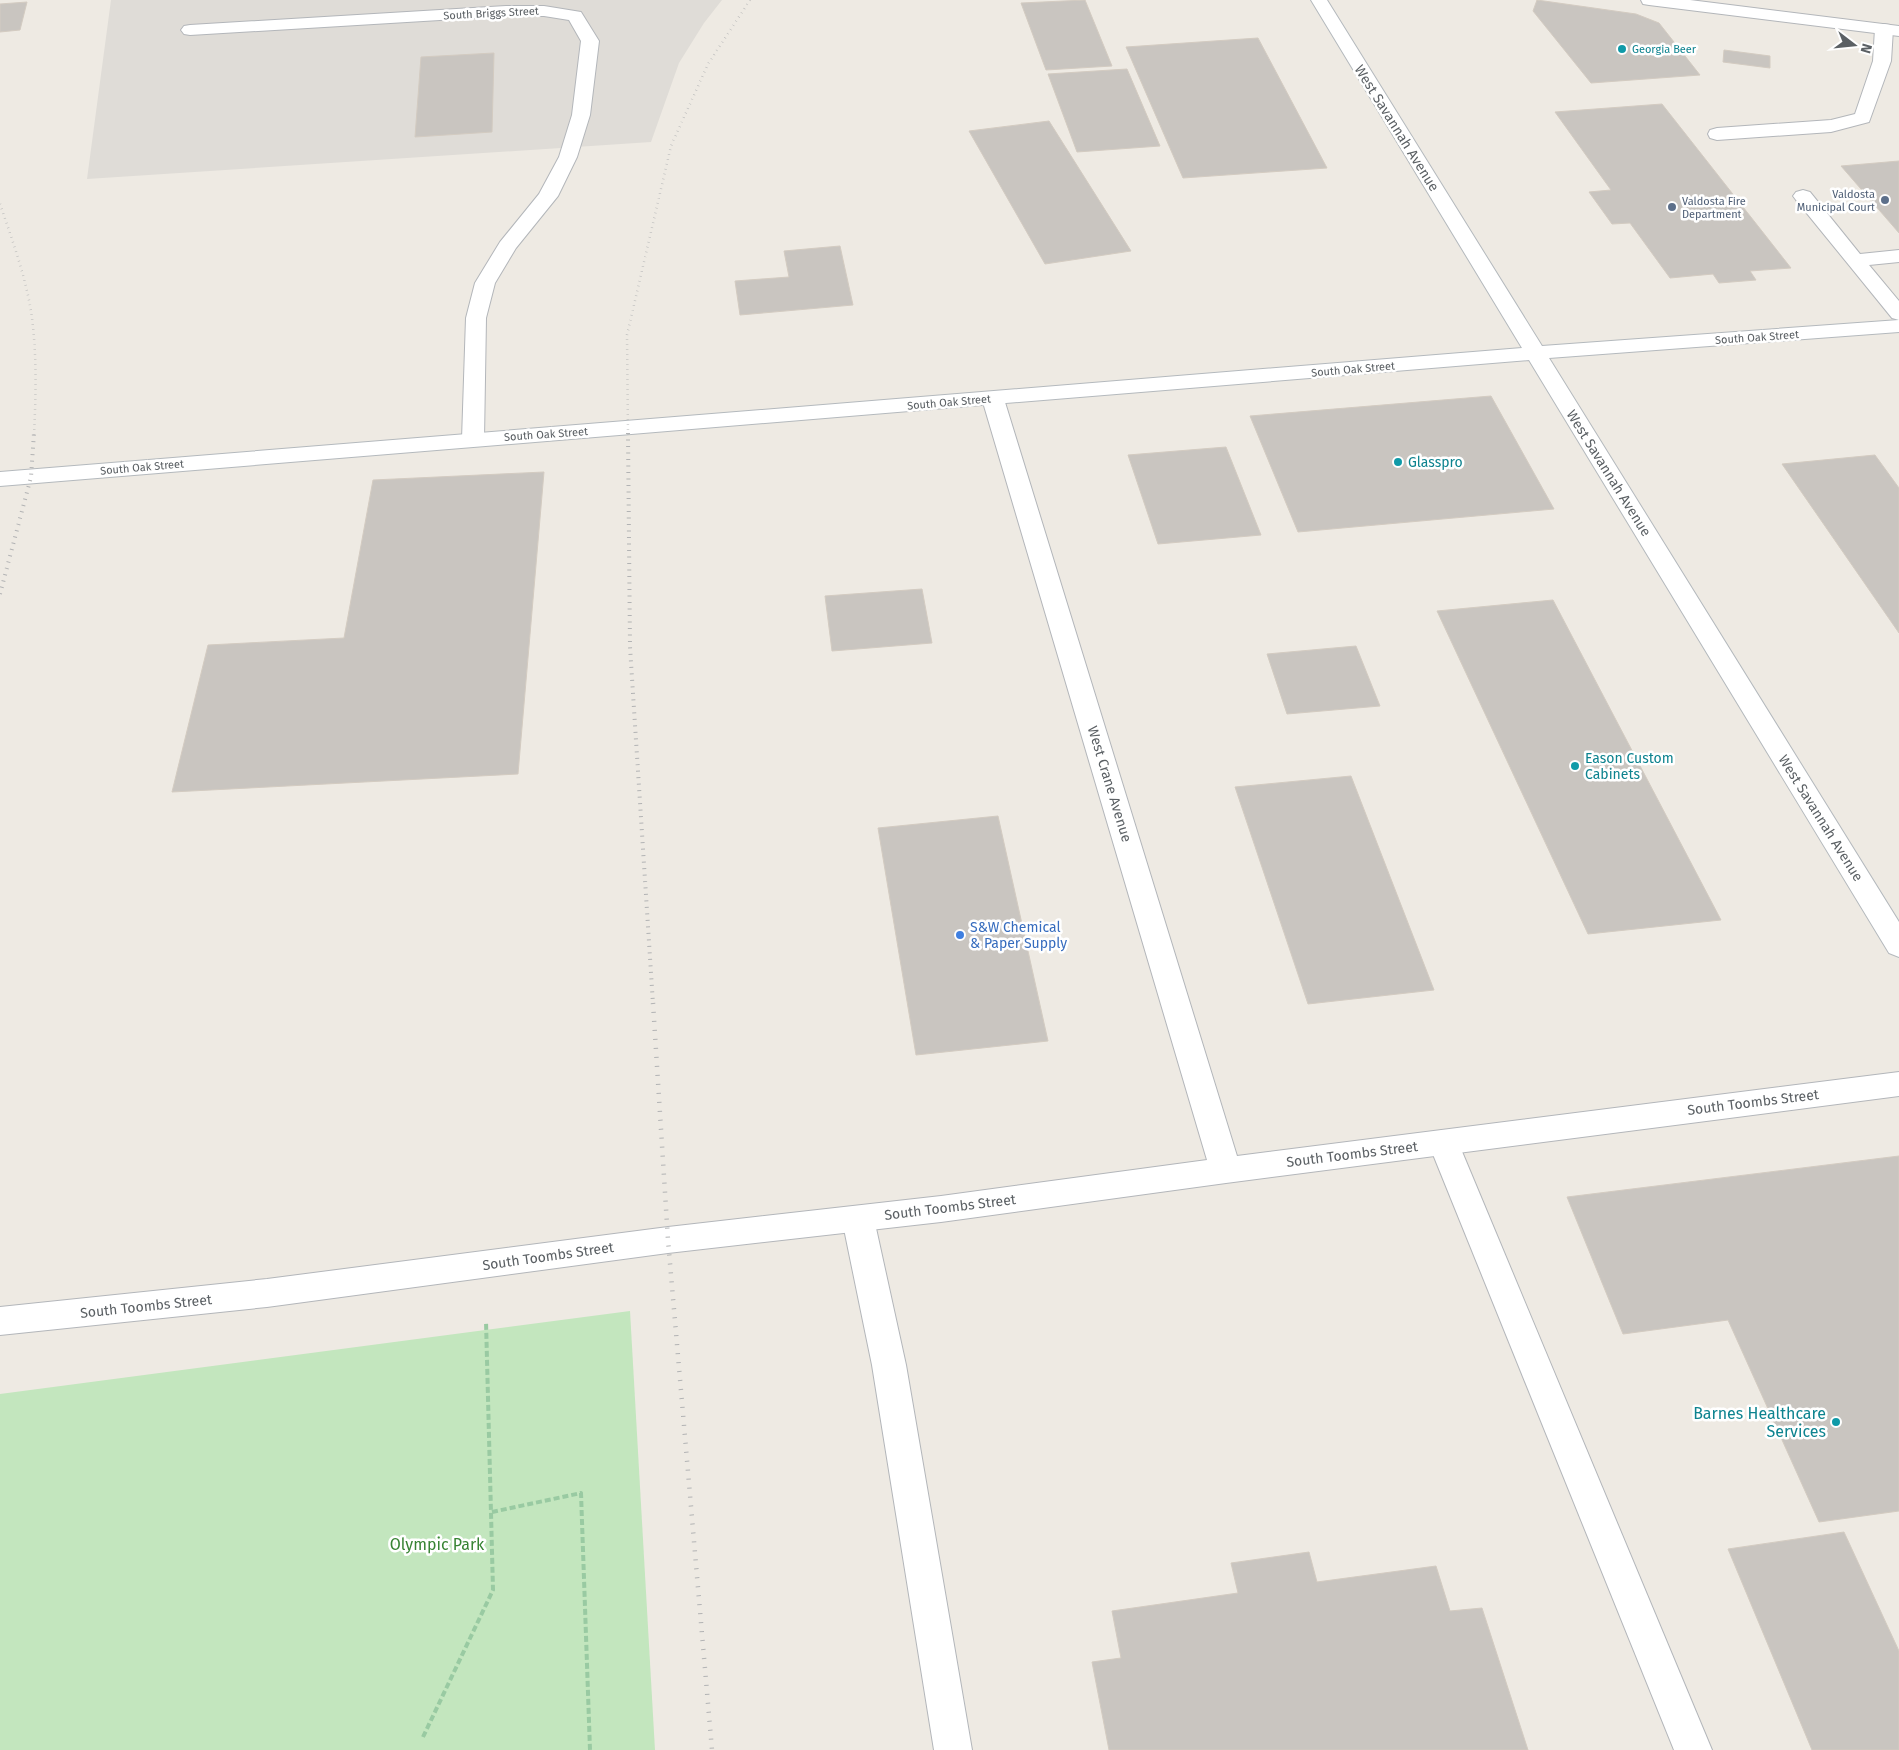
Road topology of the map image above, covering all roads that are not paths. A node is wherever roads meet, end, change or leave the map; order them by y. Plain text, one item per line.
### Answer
1 (1319, 0) edge
2 (1649, 0) edge
3 (190, 30) dead end
4 (1892, 30) edge
5 (1717, 134) dead end
6 (1803, 196) dead end
7 (1899, 256) edge
8 (1855, 260) junction
9 (1899, 314) edge
10 (1899, 326) edge
11 (1536, 353) junction
12 (993, 399) junction
13 (473, 440) junction
14 (0, 479) edge
15 (1899, 946) edge
16 (1899, 1084) edge
17 (1444, 1142) junction
18 (1226, 1170) junction
19 (858, 1219) junction
20 (0, 1321) edge
21 (953, 1750) edge
22 (1693, 1750) edge

1 - 11 street, West Savannah Avenue
2 - 4 street
3 - 13 street, South Briggs Street
4 - 5 street
6 - 8 street
7 - 8 street
8 - 9 street
10 - 11 street, South Oak Street
11 - 12 street, South Oak Street
11 - 15 street, West Savannah Avenue
12 - 13 street, South Oak Street
12 - 18 street, West Crane Avenue
13 - 14 street, South Oak Street
16 - 17 street, South Toombs Street
17 - 18 street, South Toombs Street
17 - 22 street
18 - 19 street, South Toombs Street
19 - 20 street, South Toombs Street
19 - 21 street

